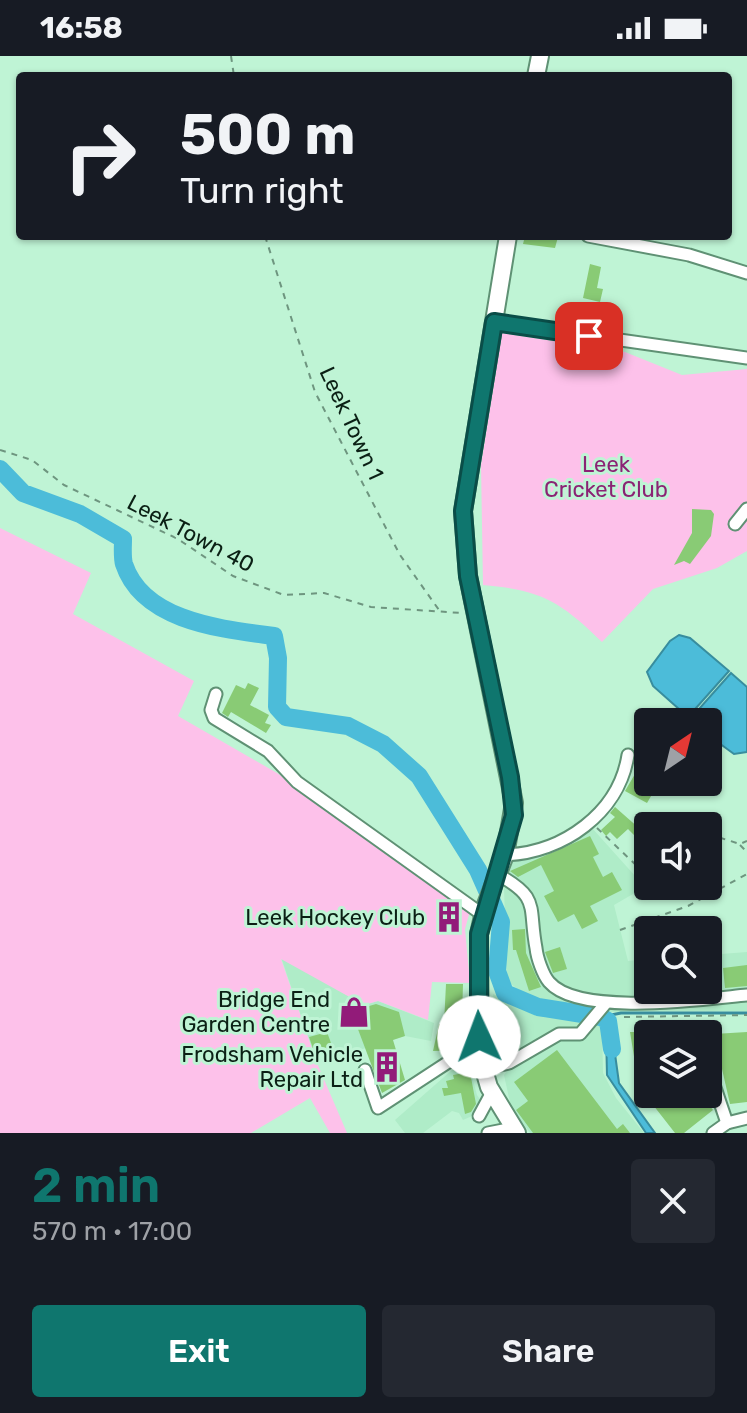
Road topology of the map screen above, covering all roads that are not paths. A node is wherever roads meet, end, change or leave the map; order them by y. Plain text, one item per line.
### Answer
1 (507, 240) edge
2 (609, 240) edge
3 (747, 273) edge
4 (494, 322) junction
5 (747, 358) edge
6 (747, 509) edge
7 (735, 524) dead end
8 (216, 694) dead end
9 (628, 755) dead end
10 (505, 855) junction
11 (496, 877) junction
12 (484, 911) junction
13 (747, 995) edge
14 (604, 1007) junction
15 (482, 1062) junction
16 (365, 1070) dead end
17 (492, 1092) junction
18 (722, 1108) edge
19 (479, 1116) dead end
20 (747, 1118) edge
21 (727, 1123) junction
22 (515, 1130) edge
23 (488, 1133) edge
24 (713, 1133) edge

1 - 4 highway
2 - 3 street
4 - 5 street
4 - 10 highway
6 - 7 street
8 - 12 street
9 - 10 street
10 - 11 highway
11 - 12 highway
11 - 14 street
12 - 15 highway
13 - 14 street
14 - 15 street
15 - 16 street
15 - 17 highway
17 - 19 street
17 - 22 highway
18 - 21 street
20 - 21 street
21 - 24 street
22 - 23 street

